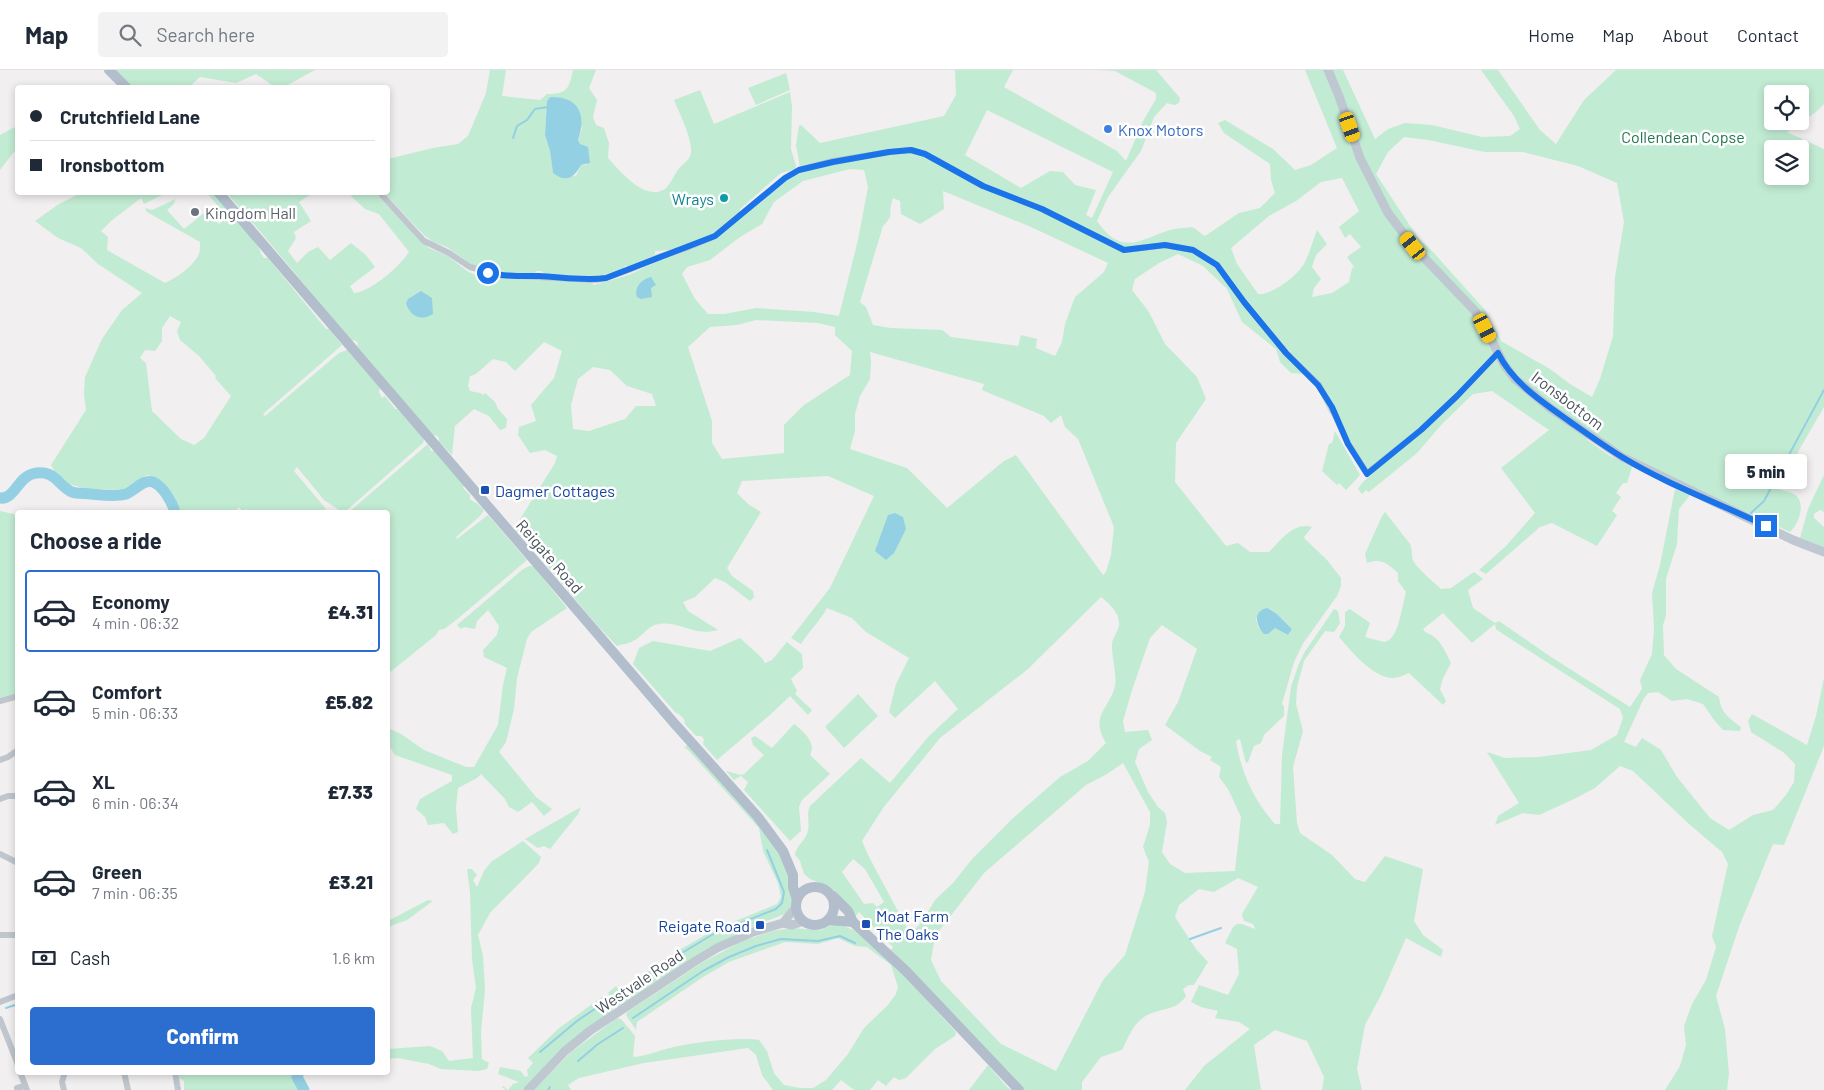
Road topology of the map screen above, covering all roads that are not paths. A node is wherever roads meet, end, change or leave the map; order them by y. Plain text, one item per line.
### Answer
1 (110, 70) edge
2 (1328, 70) edge
3 (124, 85) edge
4 (221, 195) edge
5 (382, 195) edge
6 (1498, 353) junction
7 (1824, 552) edge
8 (15, 697) edge
9 (0, 701) edge
10 (15, 752) edge
11 (0, 760) edge
12 (15, 796) edge
13 (0, 799) edge
14 (0, 854) edge
15 (15, 862) edge
16 (793, 875) junction
17 (810, 887) junction
18 (833, 896) junction
19 (796, 904) junction
20 (828, 920) junction
21 (804, 921) junction
22 (853, 922) junction
23 (783, 923) junction
24 (15, 935) edge
25 (0, 936) edge
26 (15, 996) edge
27 (0, 1002) edge
28 (0, 1019) edge
29 (15, 1057) edge
30 (21, 1075) edge
31 (64, 1075) edge
32 (125, 1075) edge
33 (176, 1075) edge
34 (17, 1088) dead end
35 (26, 1088) edge
36 (64, 1090) edge
37 (128, 1090) edge
38 (178, 1090) edge
39 (528, 1090) edge
40 (1019, 1090) edge

1 - 3 main road
2 - 6 street, Ironsbottom
4 - 16 main road, Reigate Road
5 - 6 street
6 - 7 street, Ironsbottom
8 - 9 street
10 - 11 street
12 - 13 street
14 - 15 street
16 - 17 main road
16 - 19 main road, Reigate Road
17 - 18 main road
17 - 19 main road
18 - 20 main road
18 - 22 main road
19 - 21 main road
19 - 23 street
20 - 21 main road
20 - 22 main road
21 - 23 street, Westvale Road
22 - 40 main road
23 - 39 street, Westvale Road
24 - 25 street
26 - 27 street
28 - 29 street
30 - 35 street
31 - 36 street
32 - 37 street
33 - 38 street
34 - 35 street

